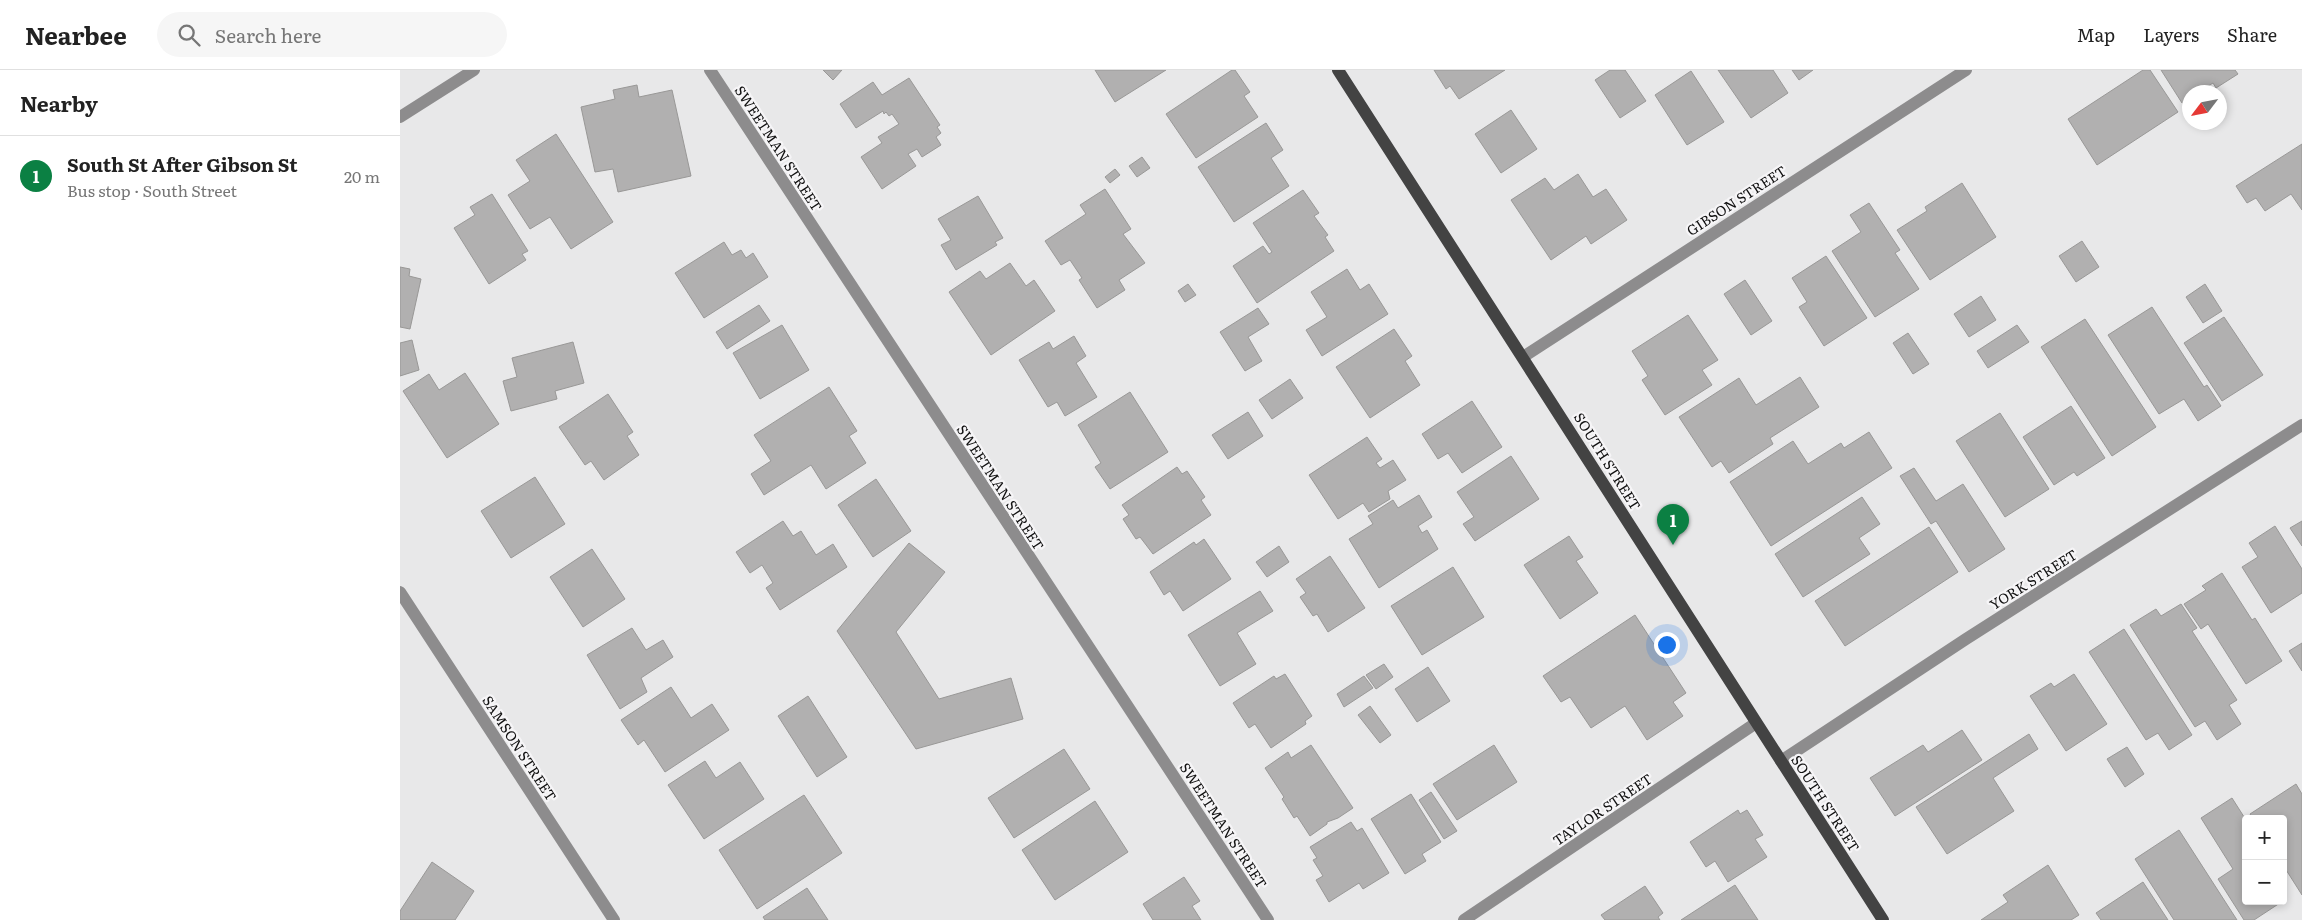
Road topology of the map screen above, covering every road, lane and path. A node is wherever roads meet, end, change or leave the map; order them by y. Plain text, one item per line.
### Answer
1 (474, 70) edge
2 (710, 70) edge
3 (1338, 70) edge
4 (1966, 70) edge
5 (400, 117) edge
6 (1523, 357) junction
7 (2302, 425) edge
8 (400, 592) edge
9 (1756, 723) junction
10 (1781, 761) junction
11 (614, 920) edge
12 (1268, 920) edge
13 (1464, 920) edge
14 (1884, 920) edge

1 - 5 street
2 - 12 street, SWEETMAN STREET
3 - 6 main road, SOUTH STREET
4 - 6 street, GIBSON STREET
6 - 9 main road, SOUTH STREET
7 - 10 street, YORK STREET
8 - 11 street, SAMSON STREET
9 - 10 main road, SOUTH STREET
9 - 13 street, TAYLOR STREET
10 - 14 main road, SOUTH STREET

